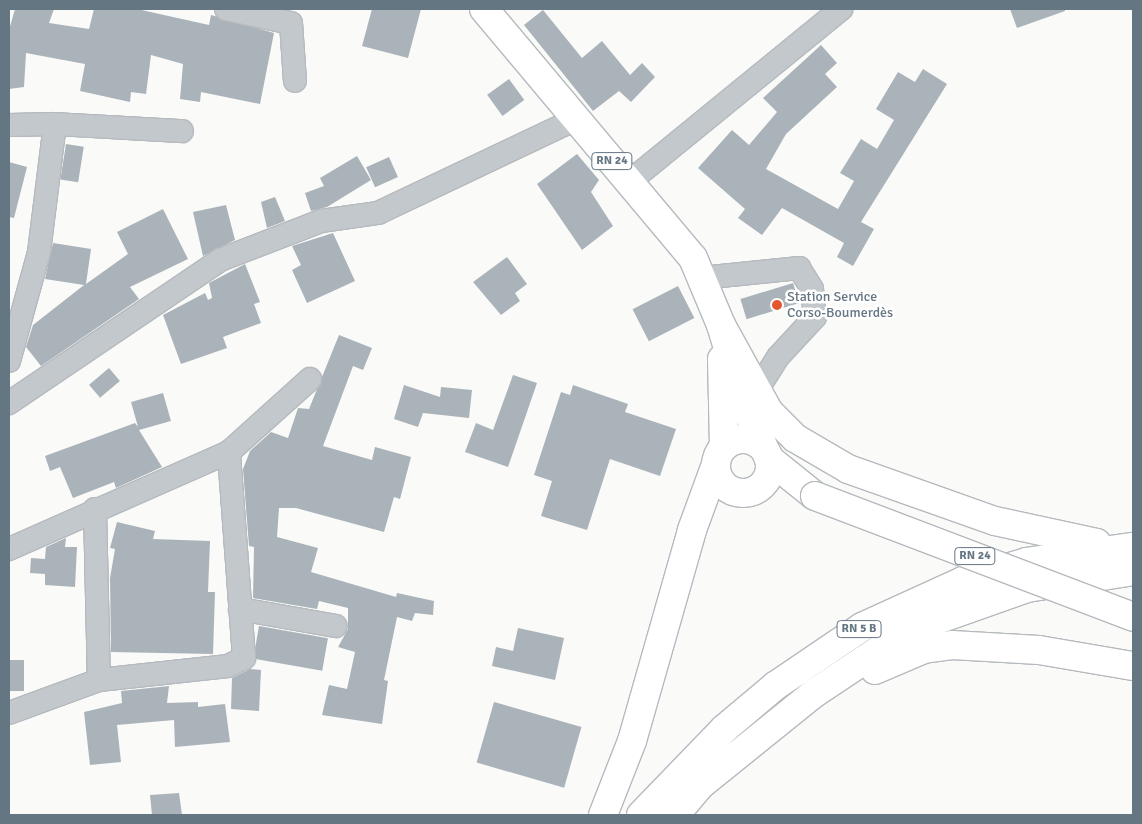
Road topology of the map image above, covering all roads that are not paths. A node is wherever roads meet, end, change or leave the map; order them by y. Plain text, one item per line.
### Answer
1 (226, 9) edge
2 (484, 9) edge
3 (841, 9) edge
4 (295, 82) dead end
5 (576, 119) junction
6 (54, 124) junction
7 (9, 125) edge
8 (182, 131) dead end
9 (629, 182) junction
10 (701, 278) junction
11 (721, 325) junction
12 (9, 361) edge
13 (310, 379) dead end
14 (751, 399) junction
15 (9, 402) edge
16 (229, 452) junction
17 (720, 456) junction
18 (770, 459) junction
19 (740, 493) junction
20 (815, 496) junction
21 (95, 509) junction
22 (1127, 547) edge
23 (9, 548) edge
24 (1133, 571) edge
25 (240, 609) junction
26 (1133, 617) edge
27 (335, 626) dead end
28 (1133, 666) edge
29 (99, 680) junction
30 (9, 713) edge
31 (699, 786) junction
32 (603, 815) edge
33 (641, 815) edge
34 (675, 815) edge

1 - 4 street
2 - 5 main road, RN 24
3 - 9 street
5 - 9 main road, RN 24
5 - 15 street
6 - 7 street
6 - 8 street
6 - 12 street
9 - 10 main road, RN 24
10 - 11 main road, RN 24
10 - 14 street
11 - 14 main road
11 - 17 main road
13 - 16 street
14 - 18 main road
14 - 22 main road
16 - 21 street
16 - 25 street
17 - 18 main road
17 - 19 main road
17 - 32 main road
18 - 19 main road
18 - 20 main road
19 - 20 main road
20 - 26 main road, RN 24, bridge
21 - 23 street
21 - 29 street
22 - 33 main road, RN 5 B
24 - 31 main road, RN 5 B
25 - 27 street
25 - 29 street
28 - 31 main road
29 - 30 street
31 - 34 main road, RN 5 B

